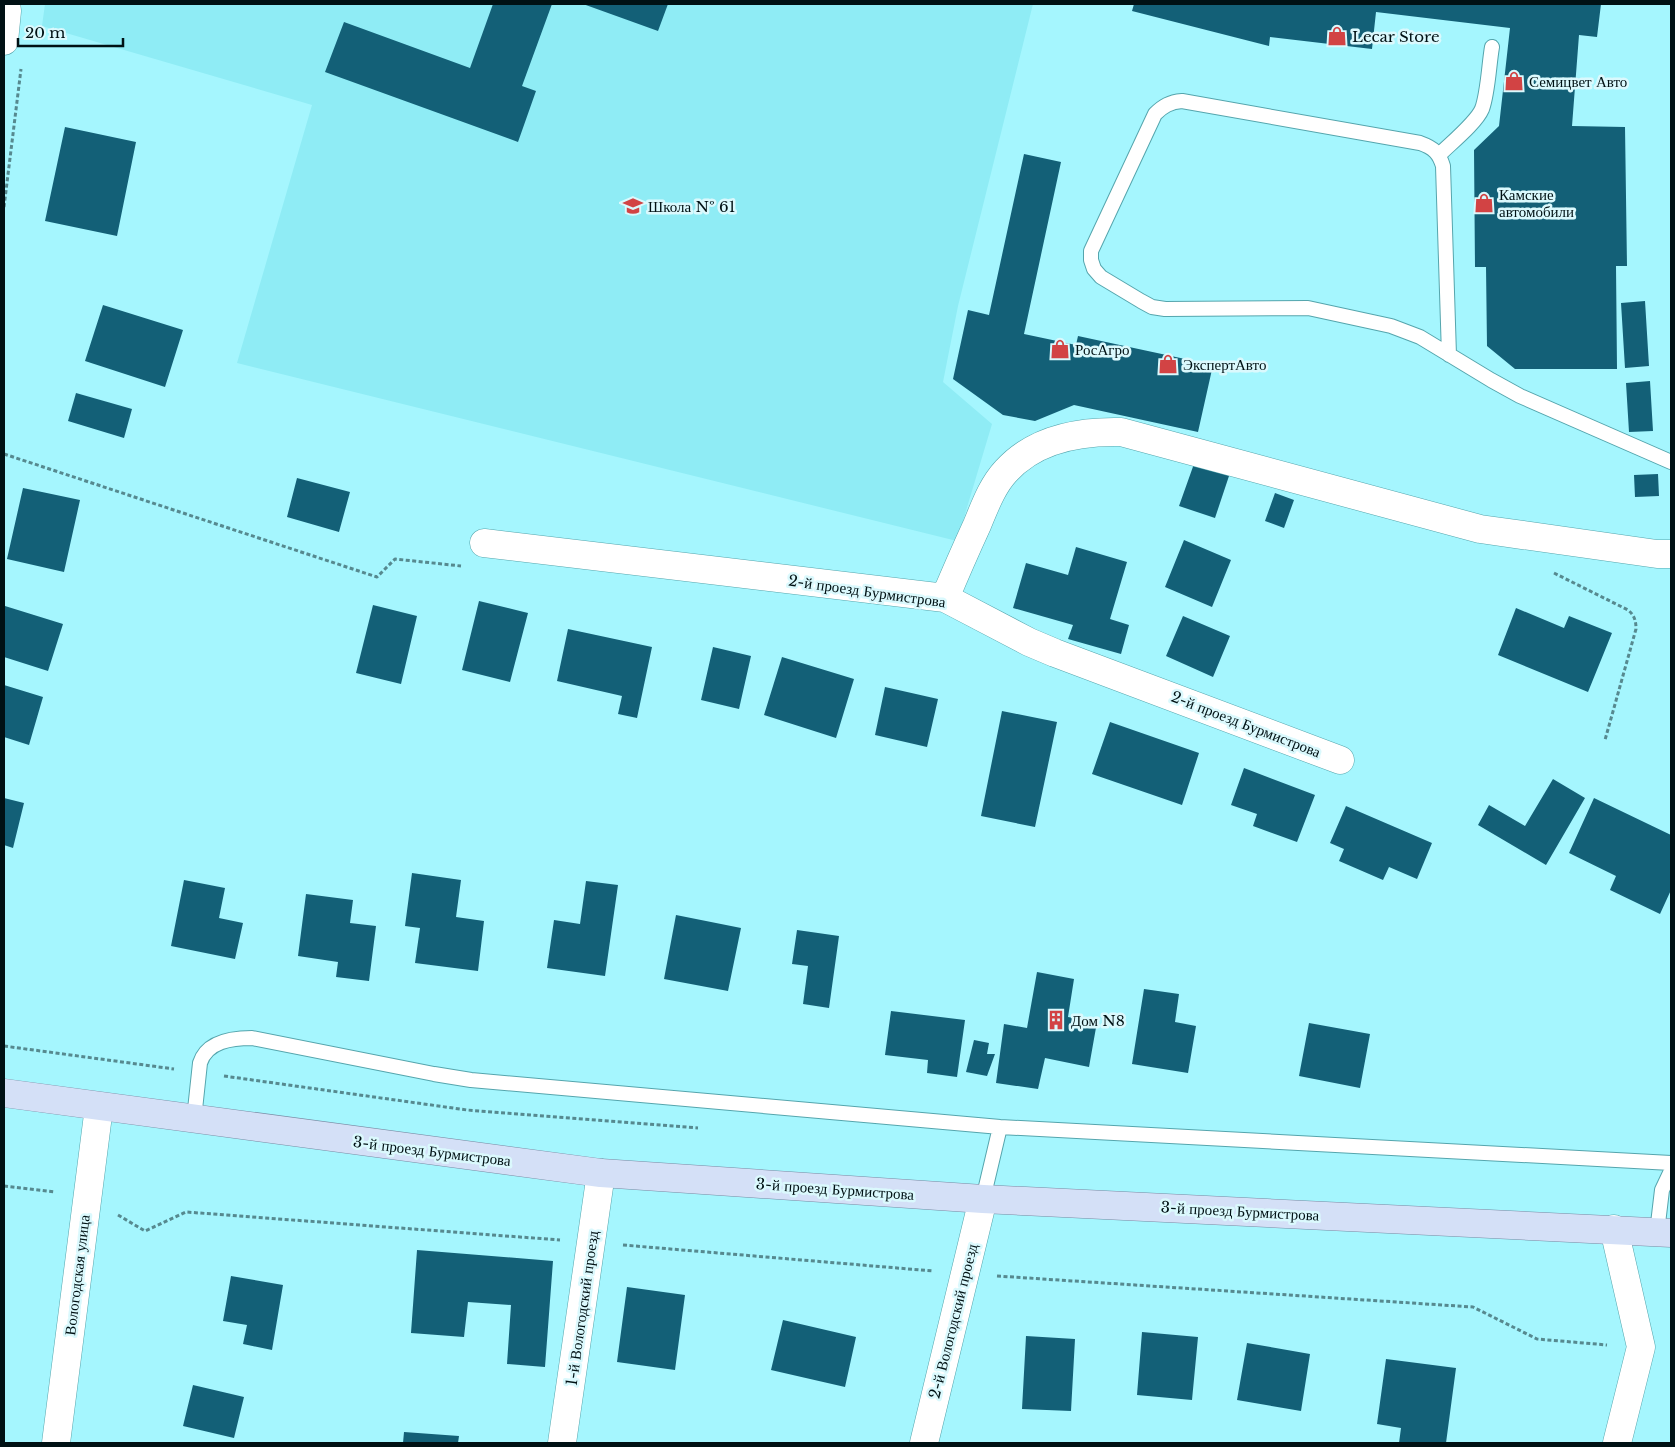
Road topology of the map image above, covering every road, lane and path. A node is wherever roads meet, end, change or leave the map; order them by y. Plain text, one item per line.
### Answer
1 (6, 4) edge
2 (1492, 47) dead end
3 (13, 51) edge
4 (1440, 155) junction
5 (4, 207) edge
6 (1449, 355) junction
7 (4, 454) edge
8 (1671, 462) edge
9 (484, 543) joint
10 (1671, 554) edge
11 (1553, 573) dead end
12 (945, 598) junction
13 (1605, 740) dead end
14 (1340, 760) dead end
15 (4, 1093) edge
16 (99, 1107) junction
17 (194, 1120) junction
18 (1000, 1127) junction
19 (1671, 1163) edge
20 (1671, 1171) edge
21 (601, 1173) junction
22 (4, 1186) edge
23 (88, 1196) junction
24 (983, 1199) junction
25 (1614, 1229) junction
26 (1664, 1233) edge
27 (592, 1242) junction
28 (965, 1274) junction
29 (1641, 1347) junction
30 (56, 1443) edge
31 (562, 1443) edge
32 (924, 1443) edge
33 (1617, 1443) edge

1 - 3 street
2 - 4 lane
3 - 5 path
4 - 6 lane
4 - 6 lane
6 - 8 lane
7 - 9 path
9 - 12 street, 2-й проезд Бурмистрова
10 - 12 street
11 - 13 path
12 - 14 street, 2-й проезд Бурмистрова
15 - 16 main road, 3-й проезд Бурмистрова
16 - 17 main road, 3-й проезд Бурмистрова
16 - 23 street, Вологодская улица
17 - 18 lane
17 - 21 main road, 3-й проезд Бурмистрова
18 - 19 lane
18 - 24 lane
20 - 26 lane
21 - 24 main road, 3-й проезд Бурмистрова
21 - 27 street, 1-й Вологодский проезд
22 - 23 path
23 - 27 path
23 - 30 street, Вологодская улица
24 - 25 main road, 3-й проезд Бурмистрова
24 - 28 street, 2-й Вологодский проезд
25 - 26 main road, 3-й проезд Бурмистрова
25 - 29 street
27 - 28 path
27 - 31 street, 1-й Вологодский проезд
28 - 29 path
28 - 32 street, 2-й Вологодский проезд
29 - 33 street

